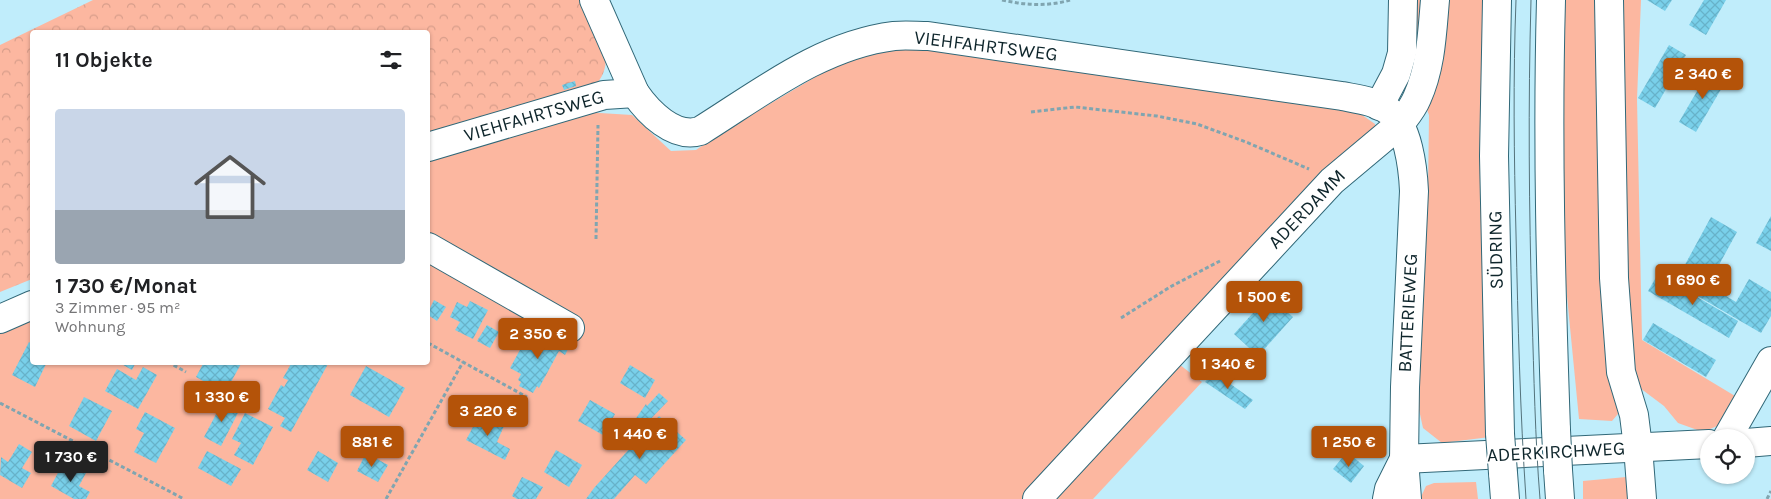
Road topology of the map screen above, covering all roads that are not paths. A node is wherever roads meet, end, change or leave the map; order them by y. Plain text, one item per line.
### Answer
1 (594, 0) edge
2 (1403, 0) edge
3 (1435, 0) edge
4 (1497, 0) edge
5 (1551, 0) edge
6 (1610, 0) edge
7 (635, 93) junction
8 (1379, 106) junction
9 (1400, 124) junction
10 (430, 146) edge
11 (430, 248) edge
12 (30, 306) edge
13 (0, 319) edge
14 (570, 328) dead end
15 (1771, 361) edge
16 (1732, 429) edge
17 (1771, 441) edge
18 (1755, 442) edge
19 (1700, 444) edge
20 (1638, 447) junction
21 (1404, 459) junction
22 (1504, 486) edge
23 (1037, 499) edge
24 (1388, 499) edge
25 (1407, 499) edge
26 (1560, 499) edge
27 (1642, 499) edge

1 - 7 street
2 - 8 street
3 - 9 street, ADERDAMM
4 - 22 street, SÜDRING, bridge
5 - 26 street, bridge
6 - 20 street
7 - 8 street, VIEHFAHRTSWEG
7 - 10 street, VIEHFAHRTSWEG
8 - 9 street, VIEHFAHRTSWEG
9 - 21 street, BATTERIEWEG
9 - 23 street, ADERDAMM
11 - 14 street
12 - 13 street
15 - 16 street
17 - 18 street
19 - 20 street, ADERKIRCHWEG
20 - 21 street, ADERKIRCHWEG
20 - 27 street
21 - 24 street, BATTERIEWEG
21 - 25 street

